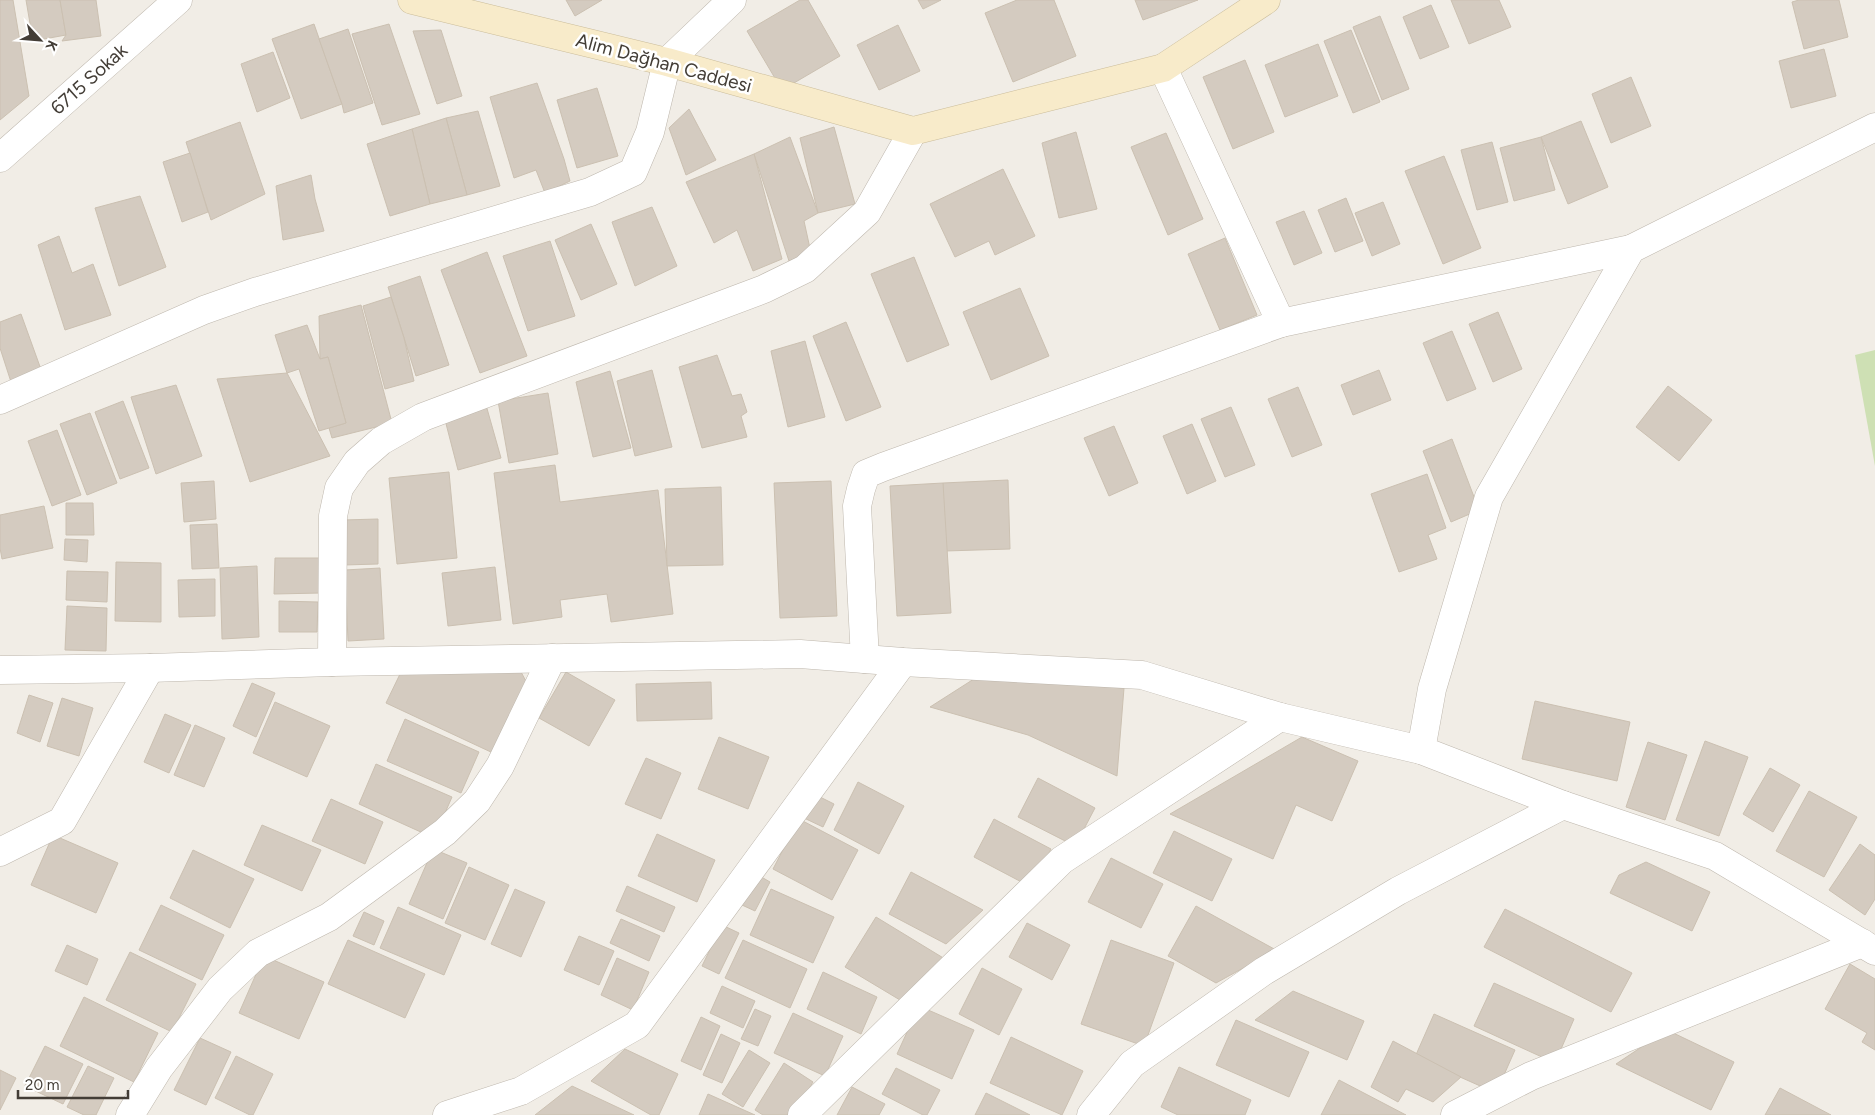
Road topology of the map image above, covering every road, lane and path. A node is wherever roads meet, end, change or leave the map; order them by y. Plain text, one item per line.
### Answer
1 (178, 0) edge
2 (412, 0) edge
3 (732, 0) edge
4 (1266, 0) edge
5 (667, 62) junction
6 (1163, 68) junction
7 (1875, 127) edge
8 (913, 131) junction
9 (0, 158) edge
10 (1631, 250) junction
11 (1281, 323) junction
12 (0, 400) edge
13 (552, 658) junction
14 (865, 659) junction
15 (332, 662) junction
16 (903, 662) junction
17 (150, 668) junction
18 (0, 670) edge
19 (1280, 717) junction
20 (1421, 750) junction
21 (1563, 804) junction
22 (0, 852) edge
23 (1869, 947) edge
24 (521, 1091) junction
25 (130, 1115) edge
26 (447, 1115) edge
27 (508, 1115) edge
28 (802, 1115) edge
29 (1091, 1115) edge
30 (1455, 1115) edge

1 - 9 street, 6715 Sokak
2 - 5 street, Alim Dağhan Caddesi
3 - 5 street
4 - 6 street
5 - 8 street, Alim Dağhan Caddesi
5 - 12 street
6 - 8 street
6 - 11 street
7 - 10 street
8 - 15 street
10 - 11 street
10 - 20 street
11 - 14 street
13 - 14 street
13 - 15 street
13 - 25 street
14 - 16 street
15 - 17 street
16 - 19 street
16 - 24 street
17 - 18 street
17 - 22 street
19 - 20 street
19 - 28 street
20 - 21 street
21 - 23 street
21 - 29 street
23 - 30 street
24 - 26 street
24 - 27 street

